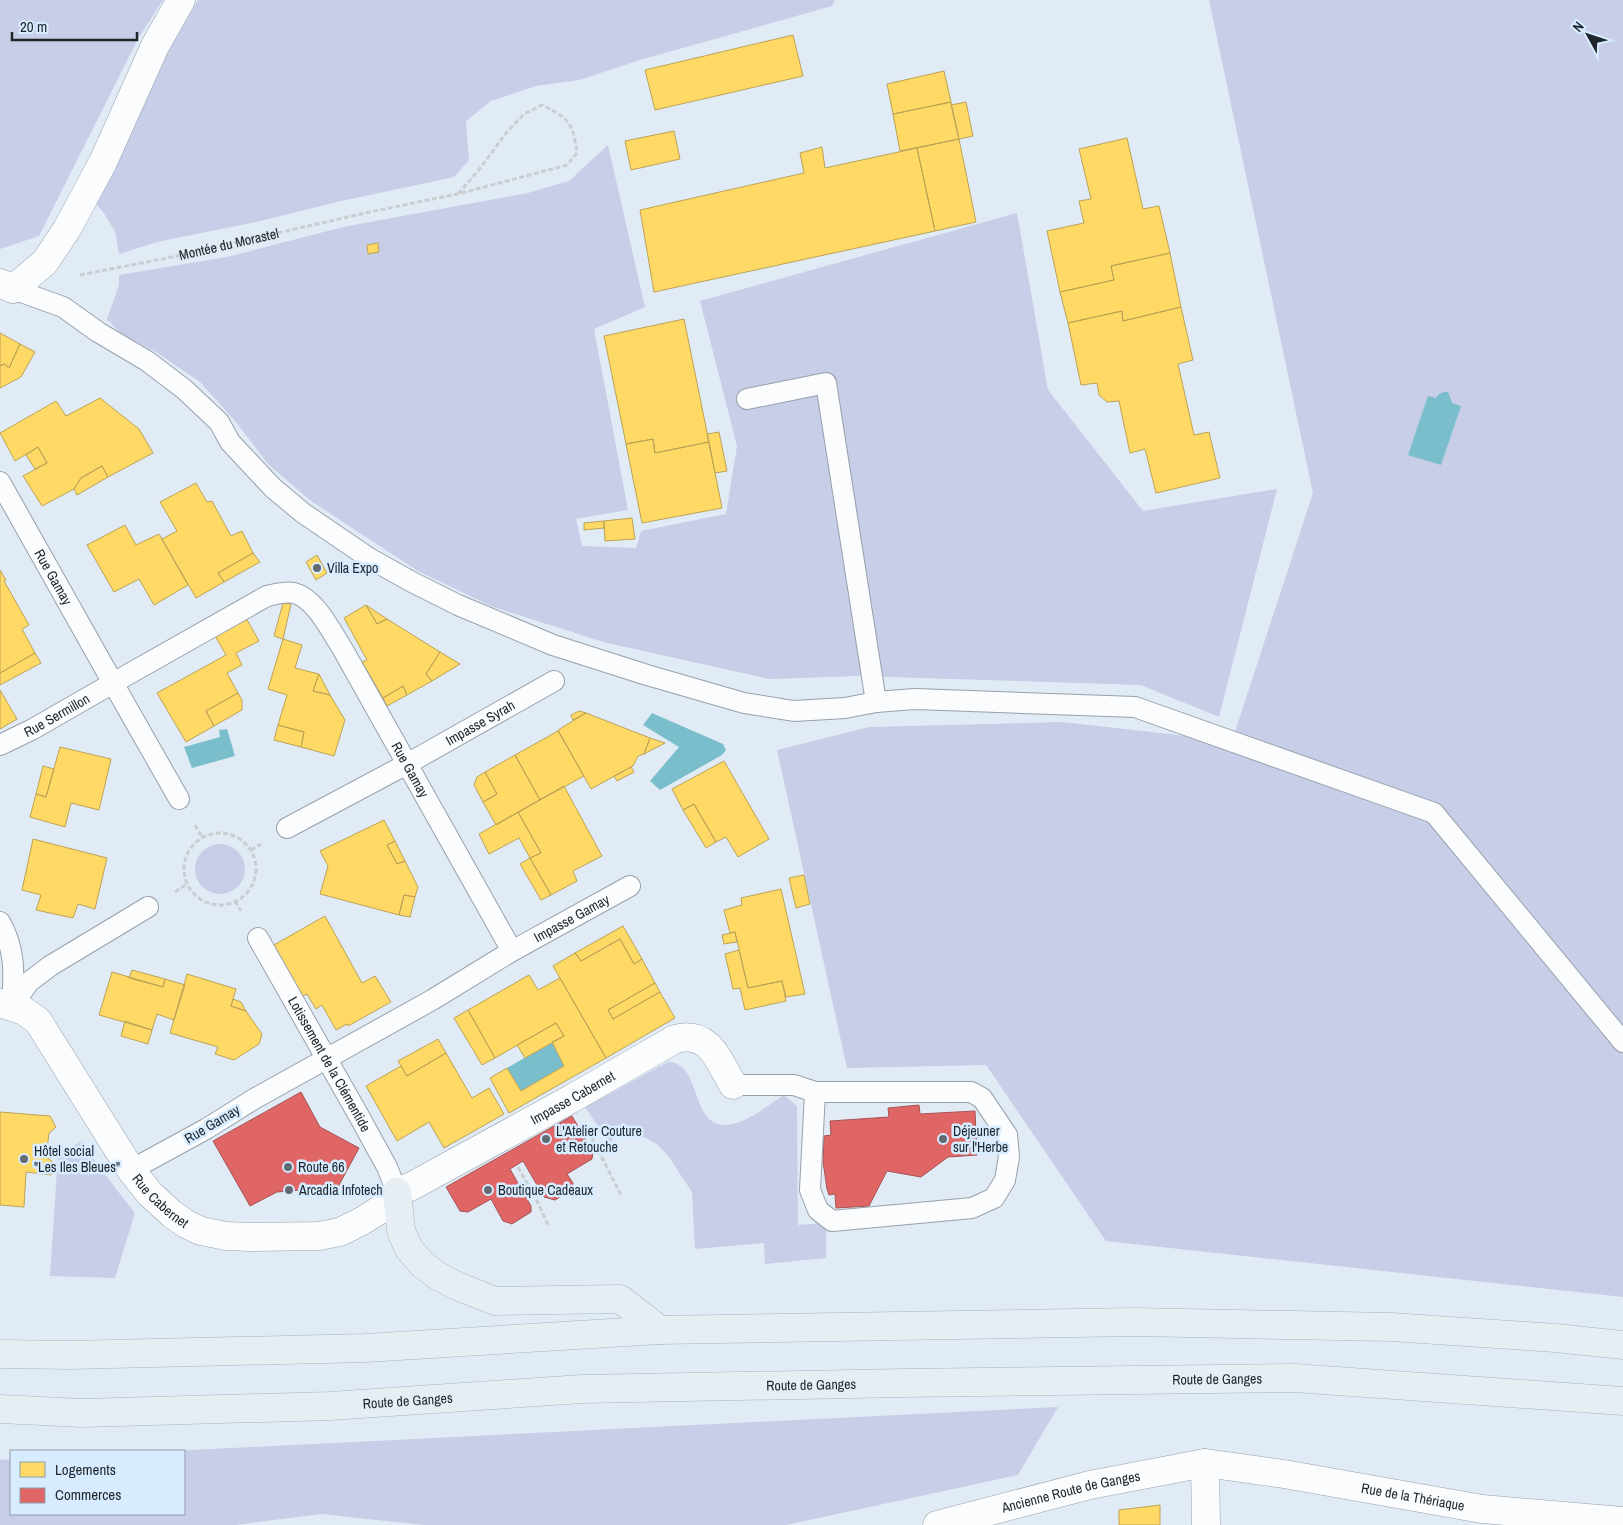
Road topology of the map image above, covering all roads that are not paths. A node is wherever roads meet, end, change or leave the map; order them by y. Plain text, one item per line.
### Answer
1 (181, 0) edge
2 (7, 286) edge
3 (747, 399) dead end
4 (0, 482) edge
5 (554, 681) dead end
6 (113, 683) junction
7 (876, 702) junction
8 (0, 746) edge
9 (407, 764) junction
10 (179, 799) dead end
11 (287, 828) dead end
12 (630, 886) dead end
13 (148, 907) dead end
14 (0, 922) edge
15 (258, 938) dead end
16 (512, 951) junction
17 (6, 1004) edge
18 (1623, 1042) edge
19 (326, 1058) junction
20 (733, 1085) joint
21 (816, 1092) junction
22 (131, 1170) junction
23 (396, 1192) junction
24 (660, 1330) junction
25 (1623, 1345) edge
26 (0, 1354) edge
27 (1623, 1401) edge
28 (0, 1409) edge
29 (1205, 1462) junction
30 (1623, 1521) edge
31 (937, 1525) edge
32 (1206, 1525) edge

1 - 2 street
2 - 7 lane
3 - 7 lane
4 - 6 lane, Rue Gamay
5 - 9 lane, Impasse Syrah
6 - 8 lane, Rue Sermillon
6 - 9 lane, Rue Gamay
6 - 10 lane
7 - 18 lane
9 - 11 lane
9 - 16 lane, Rue Gamay
12 - 16 lane, Impasse Gamay
13 - 17 lane
14 - 17 lane
15 - 19 lane, Lotissement de la Clémentide
16 - 19 lane, Rue Gamay
17 - 22 street, Rue Cabernet
19 - 22 lane, Rue Gamay
19 - 23 lane, Lotissement de la Clémentide
20 - 21 lane
20 - 23 street, Impasse Cabernet
21 - 21 lane
22 - 23 street, Rue Cabernet
23 - 24 main road
24 - 25 main road
24 - 26 main road
27 - 28 main road, Route de Ganges
29 - 30 street, Rue de la Thériaque
29 - 31 street, Ancienne Route de Ganges
29 - 32 street

